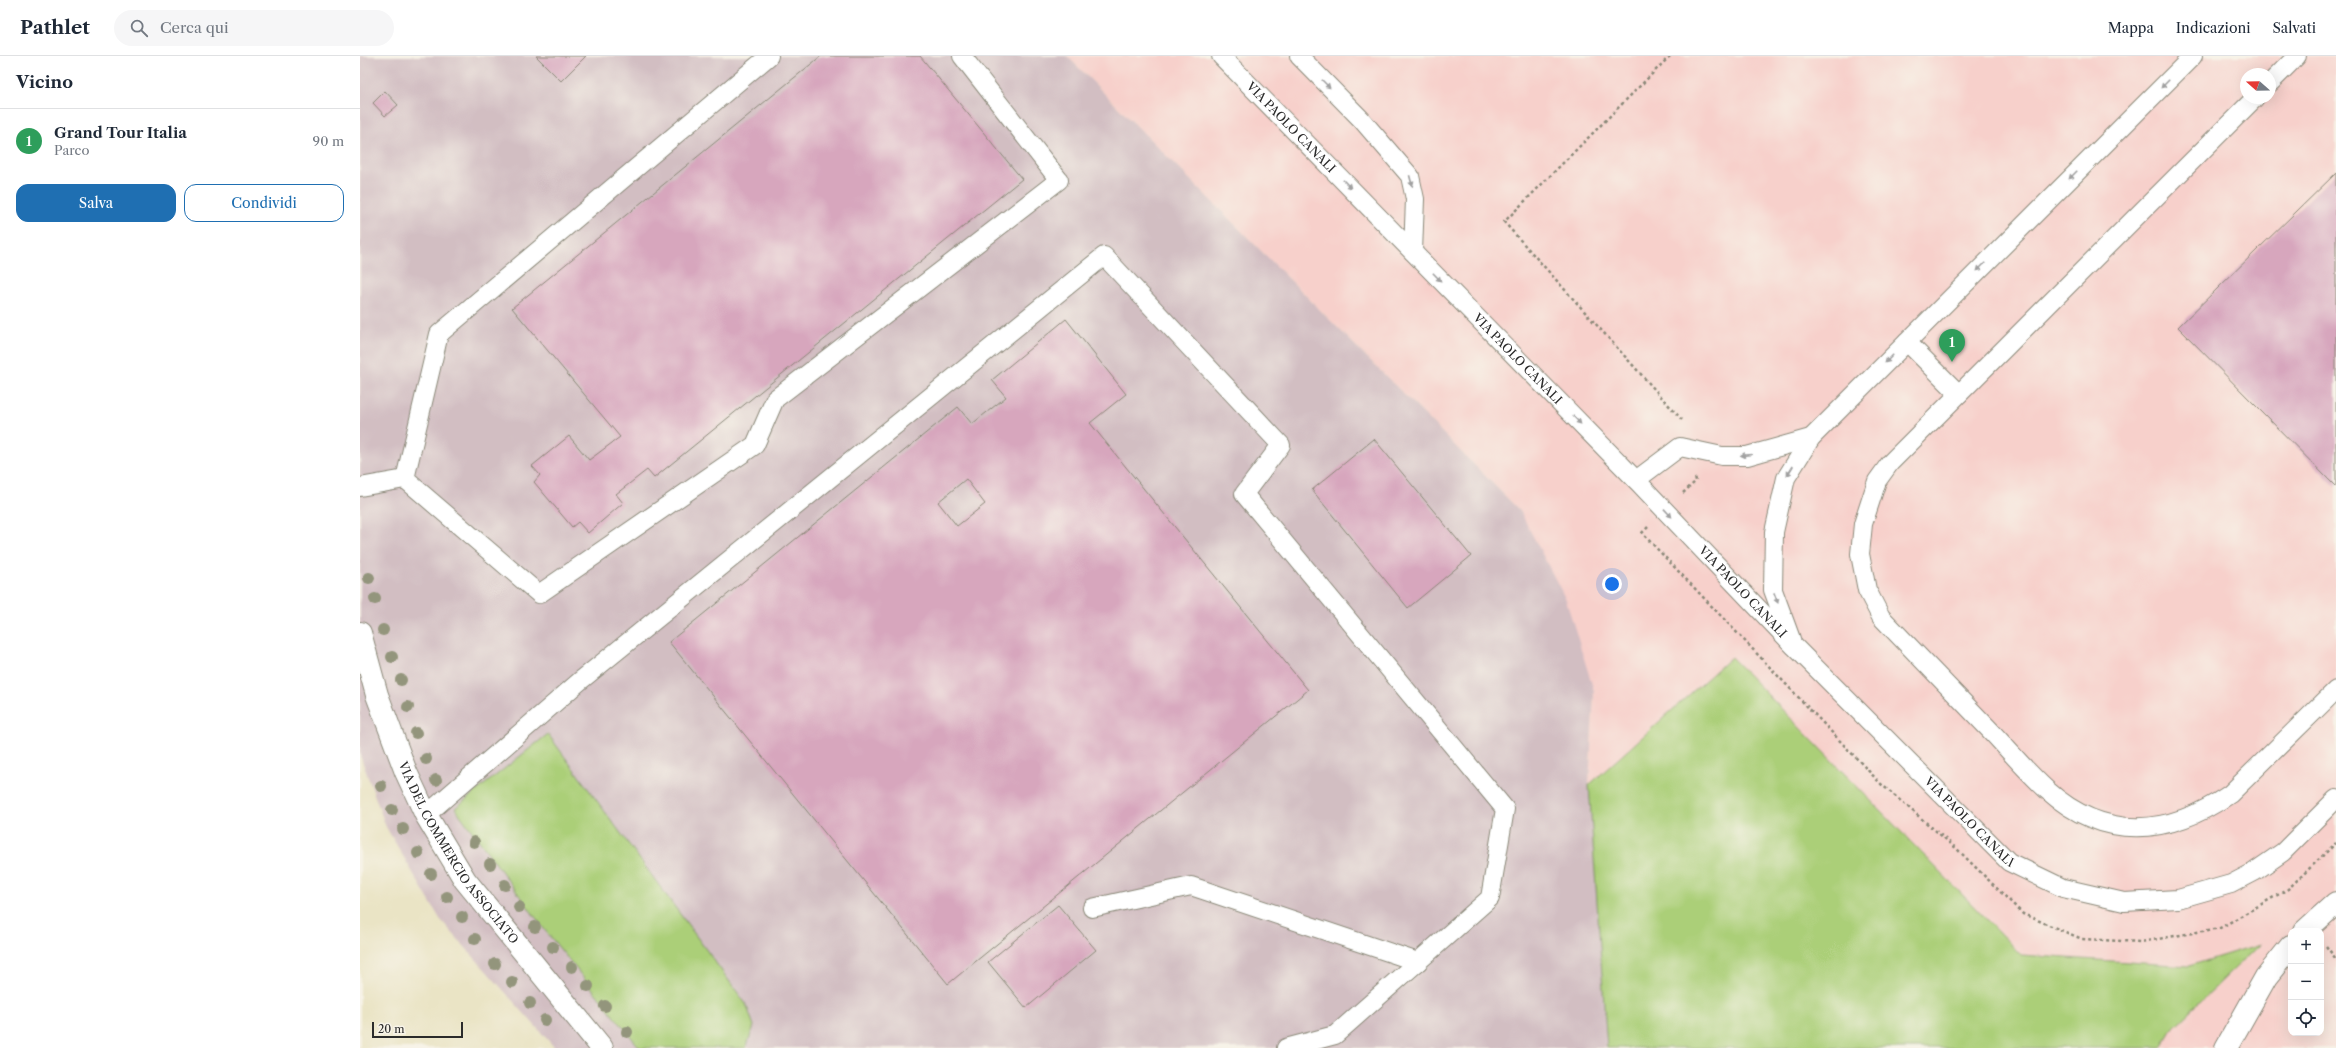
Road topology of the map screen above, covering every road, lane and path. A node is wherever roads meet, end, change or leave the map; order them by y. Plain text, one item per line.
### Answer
1 (769, 56) edge
2 (962, 56) edge
3 (1221, 56) edge
4 (1299, 56) edge
5 (1670, 56) edge
6 (2193, 56) edge
7 (2297, 56) edge
8 (2276, 77) edge
9 (2249, 104) edge
10 (1413, 252) junction
11 (1907, 342) junction
12 (1959, 394) junction
13 (1811, 438) junction
14 (1691, 449) junction
15 (405, 480) junction
16 (1636, 480) junction
17 (1696, 481) dead end
18 (360, 487) edge
19 (360, 633) edge
20 (1795, 647) junction
21 (2336, 690) edge
22 (2336, 799) edge
23 (426, 815) junction
24 (2336, 903) edge
25 (1092, 908) dead end
26 (2308, 928) edge
27 (2288, 950) edge
28 (1418, 962) junction
29 (602, 1048) edge
30 (1286, 1048) edge
31 (2226, 1048) edge

1 - 15 lane
2 - 15 lane
3 -> 10 lane, VIA PAOLO CANALI
4 -> 10 lane
5 - 14 path
6 -> 11 lane
7 - 8 lane
9 - 12 lane
10 -> 16 lane, VIA PAOLO CANALI
11 - 12 lane
11 -> 13 lane
12 - 21 lane
13 -> 14 lane
13 -> 20 lane
14 - 16 lane
14 - 17 path
15 - 18 lane
16 -> 20 lane, VIA PAOLO CANALI
19 - 23 street, VIA DEL COMMERCIO ASSOCIATO
20 - 22 lane, VIA PAOLO CANALI
23 - 28 lane
23 - 29 street, VIA DEL COMMERCIO ASSOCIATO
24 - 26 street
25 - 28 lane
27 - 31 street
28 - 30 lane

